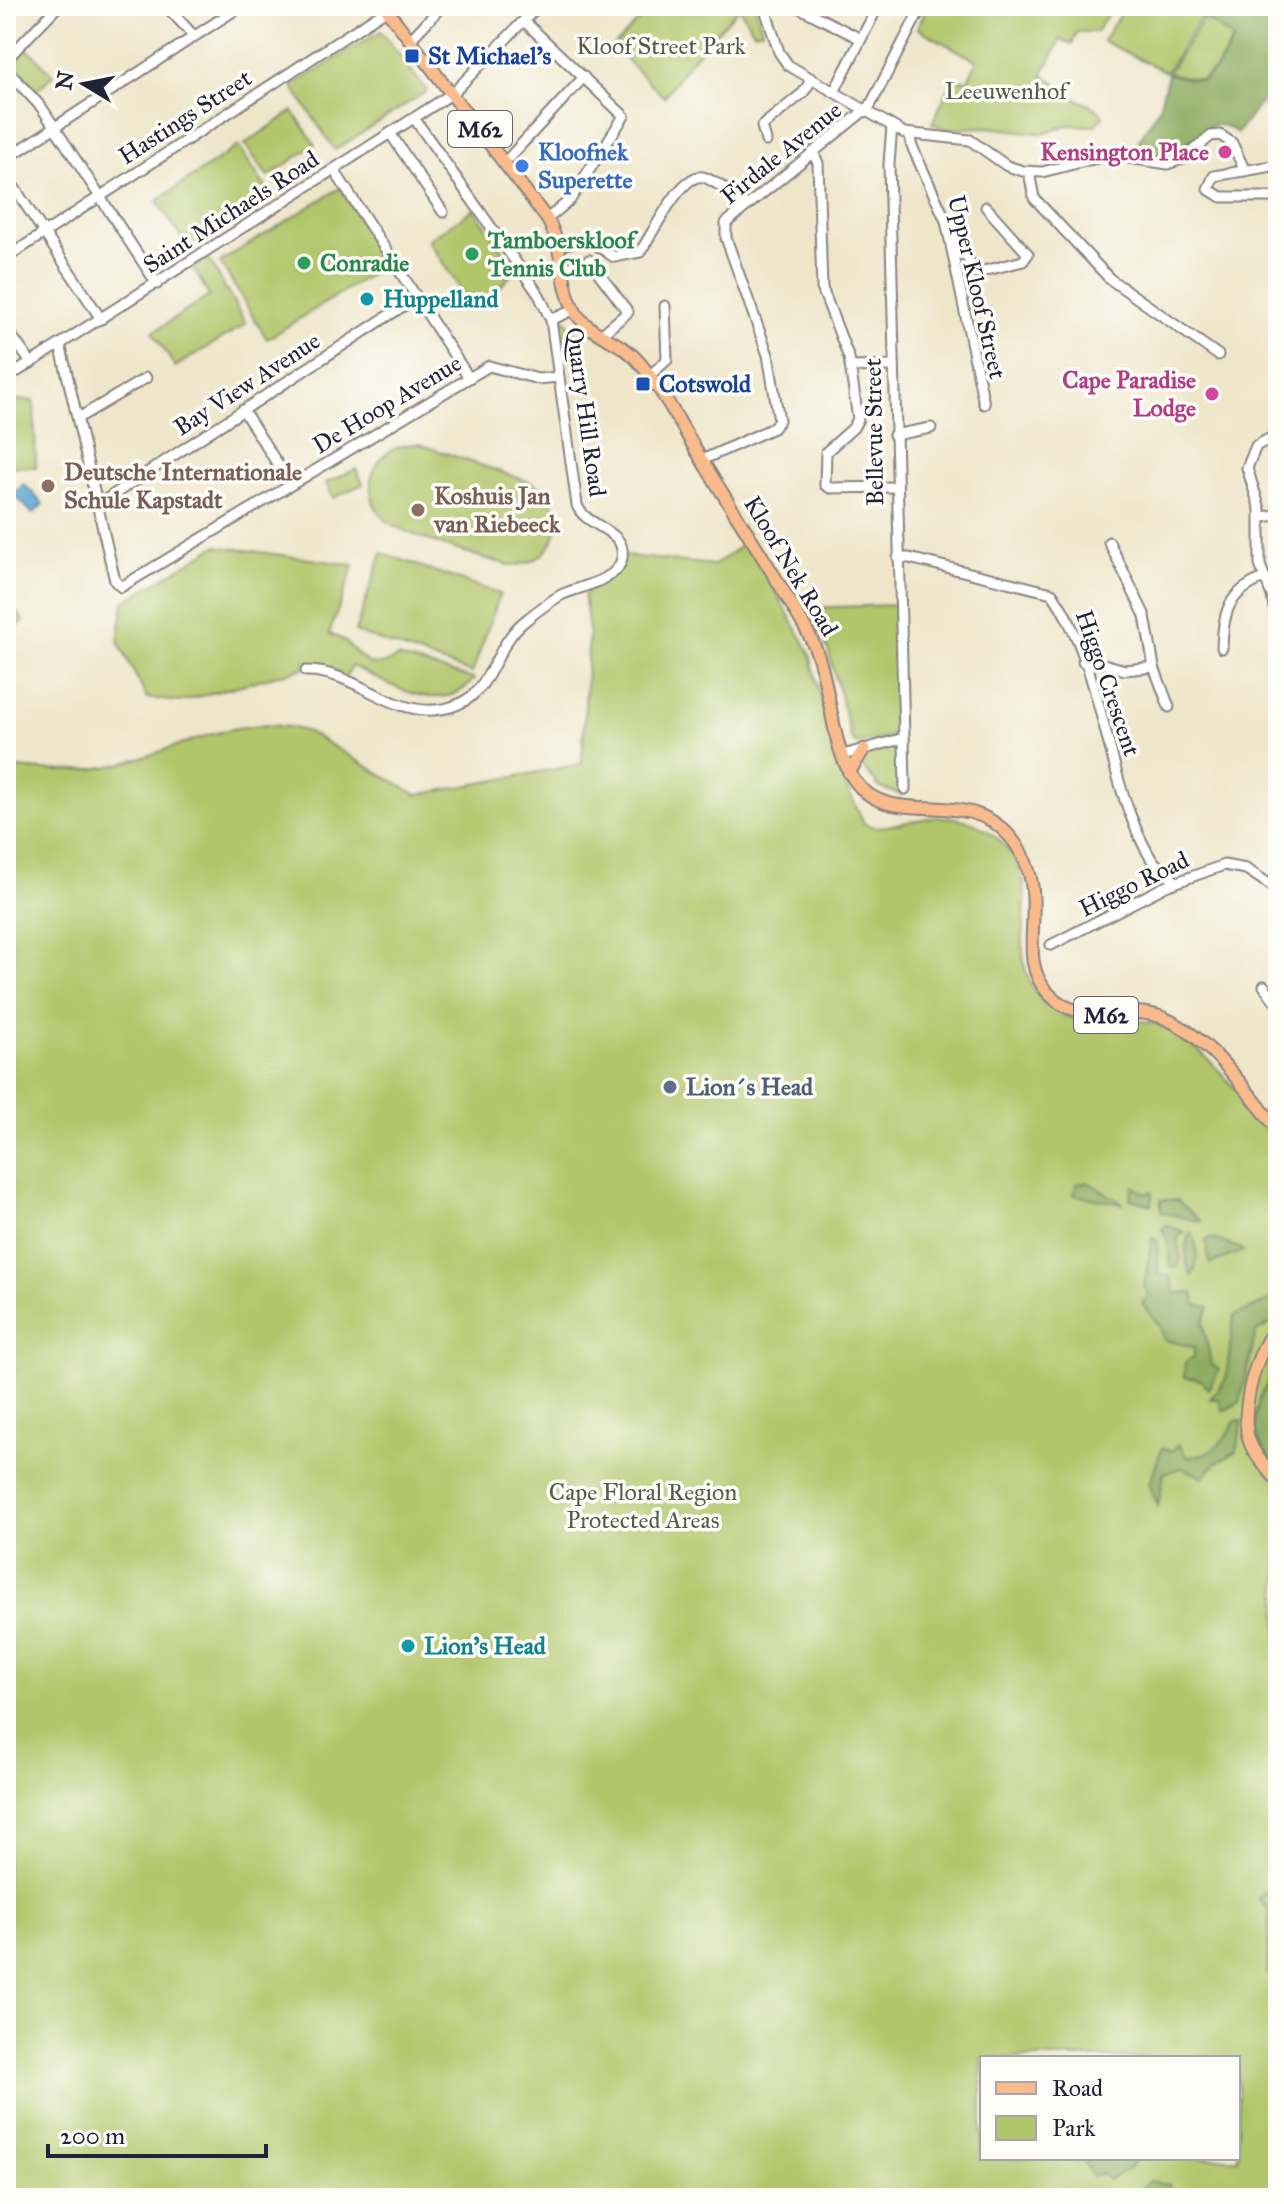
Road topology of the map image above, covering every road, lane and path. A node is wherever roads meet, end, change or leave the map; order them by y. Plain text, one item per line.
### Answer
1 (58, 6) edge
2 (166, 6) edge
3 (241, 6) edge
4 (442, 6) edge
5 (538, 6) edge
6 (764, 6) edge
7 (796, 6) edge
8 (878, 6) edge
9 (922, 6) edge
10 (385, 8) edge
11 (524, 21) junction
12 (194, 36) junction
13 (411, 39) junction
14 (861, 39) junction
15 (6, 60) edge
16 (6, 69) edge
17 (584, 77) junction
18 (812, 79) junction
19 (834, 92) junction
20 (453, 93) junction
21 (866, 111) junction
22 (414, 118) junction
23 (892, 126) junction
24 (54, 128) junction
25 (390, 133) junction
26 (910, 135) junction
27 (766, 141) dead end
28 (813, 153) junction
29 (6, 159) edge
30 (505, 162) junction
31 (1278, 165) edge
32 (334, 170) junction
33 (1245, 171) junction
34 (1029, 172) junction
35 (6, 175) edge
36 (100, 197) junction
37 (1278, 197) edge
38 (746, 205) junction
39 (986, 207) dead end
40 (443, 212) dead end
41 (547, 219) junction
42 (946, 221) junction
43 (45, 232) junction
44 (561, 245) junction
45 (6, 258) edge
46 (564, 267) junction
47 (157, 284) junction
48 (417, 297) junction
49 (665, 306) dead end
50 (575, 309) junction
51 (101, 319) junction
52 (551, 320) junction
53 (6, 328) edge
54 (601, 335) junction
55 (60, 344) junction
56 (1218, 355) dead end
57 (31, 363) junction
58 (893, 366) junction
59 (851, 367) junction
60 (6, 375) edge
61 (649, 376) junction
62 (559, 377) junction
63 (146, 378) dead end
64 (469, 378) junction
65 (984, 404) dead end
66 (243, 410) junction
67 (80, 417) junction
68 (931, 428) dead end
69 (1278, 434) edge
70 (894, 435) junction
71 (702, 460) junction
72 (291, 485) junction
73 (895, 487) junction
74 (99, 504) junction
75 (1278, 515) edge
76 (1261, 517) junction
77 (1109, 542) dead end
78 (898, 558) junction
79 (1264, 578) junction
80 (1276, 602) edge
81 (1278, 629) edge
82 (1222, 648) dead end
83 (1083, 662) junction
84 (1154, 667) junction
85 (306, 671) dead end
86 (1169, 707) dead end
87 (904, 738) junction
88 (864, 749) junction
89 (843, 755) junction
90 (849, 773) junction
91 (905, 789) dead end
92 (1175, 882) junction
93 (1278, 890) edge
94 (1051, 945) dead end
95 (1264, 986) dead end
96 (1278, 1005) edge
97 (1278, 1130) edge
98 (1278, 1326) edge
99 (1278, 1482) edge

1 - 15 street
2 - 12 street
3 - 12 street
4 - 13 street
5 - 11 street, Saint Michaels Road
6 - 18 street
7 - 14 street
8 - 14 street
9 - 21 street
10 - 13 main road, M62
10 - 36 street, Hastings Street
11 - 17 street
11 - 20 street, Saint Michaels Road
12 - 24 street
13 - 20 main road, M62
14 - 19 street
16 - 24 street
17 - 30 street
17 - 41 street
18 - 19 street
18 - 27 street
19 - 21 street
20 - 22 street, Saint Michaels Road
20 - 30 main road, M62
21 - 23 street
21 - 28 street, Firdale Avenue
22 - 25 street, Saint Michaels Road
22 - 52 street
23 - 26 street
23 - 58 street, Bellevue Street
24 - 29 street
24 - 36 street
25 - 32 street, Saint Michaels Road
25 - 40 street
26 - 34 street
26 - 42 street, Upper Kloof Street
28 - 38 street, Firdale Avenue
28 - 59 street
30 - 41 main road, M62
31 - 33 street
32 - 47 street, Saint Michaels Road
32 - 48 street
33 - 34 street
33 - 37 street
34 - 56 street
35 - 43 street
36 - 43 street, Hastings Street
36 - 47 street
38 - 44 street
38 - 71 street, Firdale Avenue
39 - 42 street
41 - 44 main road, M62
42 - 65 street, Upper Kloof Street
43 - 45 street, Hastings Street
43 - 51 street
44 - 46 main road, M62
46 - 50 main road, M62
46 - 54 street
47 - 51 street, Saint Michaels Road
48 - 64 street
48 - 66 street, Bay View Avenue
49 - 61 street
50 - 52 street, Quarry Hill Road
50 - 54 main road, Kloof Nek Road
51 - 55 street, Saint Michaels Road
52 - 62 street, Quarry Hill Road
53 - 57 street
54 - 61 main road, Kloof Nek Road
55 - 57 street, Saint Michaels Road
55 - 67 street
57 - 60 street, Saint Michaels Road
58 - 59 street
58 - 70 street, Bellevue Street
59 - 73 street
61 - 71 main road, Kloof Nek Road
62 - 64 street, De Hoop Avenue
62 - 85 street, Quarry Hill Road
63 - 67 street
64 - 72 street, De Hoop Avenue
66 - 72 street
66 - 74 street, Bay View Avenue
67 - 74 street
68 - 70 street
69 - 76 street
70 - 73 street, Bellevue Street
71 - 89 main road, Kloof Nek Road
72 - 74 street, De Hoop Avenue
73 - 78 street, Bellevue Street
75 - 76 street
76 - 79 street
77 - 84 street
78 - 83 street, Higgo Crescent
78 - 87 street, Bellevue Street
79 - 80 street
79 - 82 street
80 - 81 street
83 - 84 street
83 - 92 street, Higgo Crescent
84 - 86 street
87 - 88 street
87 - 91 street, Bellevue Street
88 - 89 street
88 - 90 main road
89 - 90 main road, Kloof Nek Road
90 - 97 main road, M62
92 - 93 street, Higgo Road
92 - 94 street, Higgo Road
95 - 96 street
98 - 99 main road

